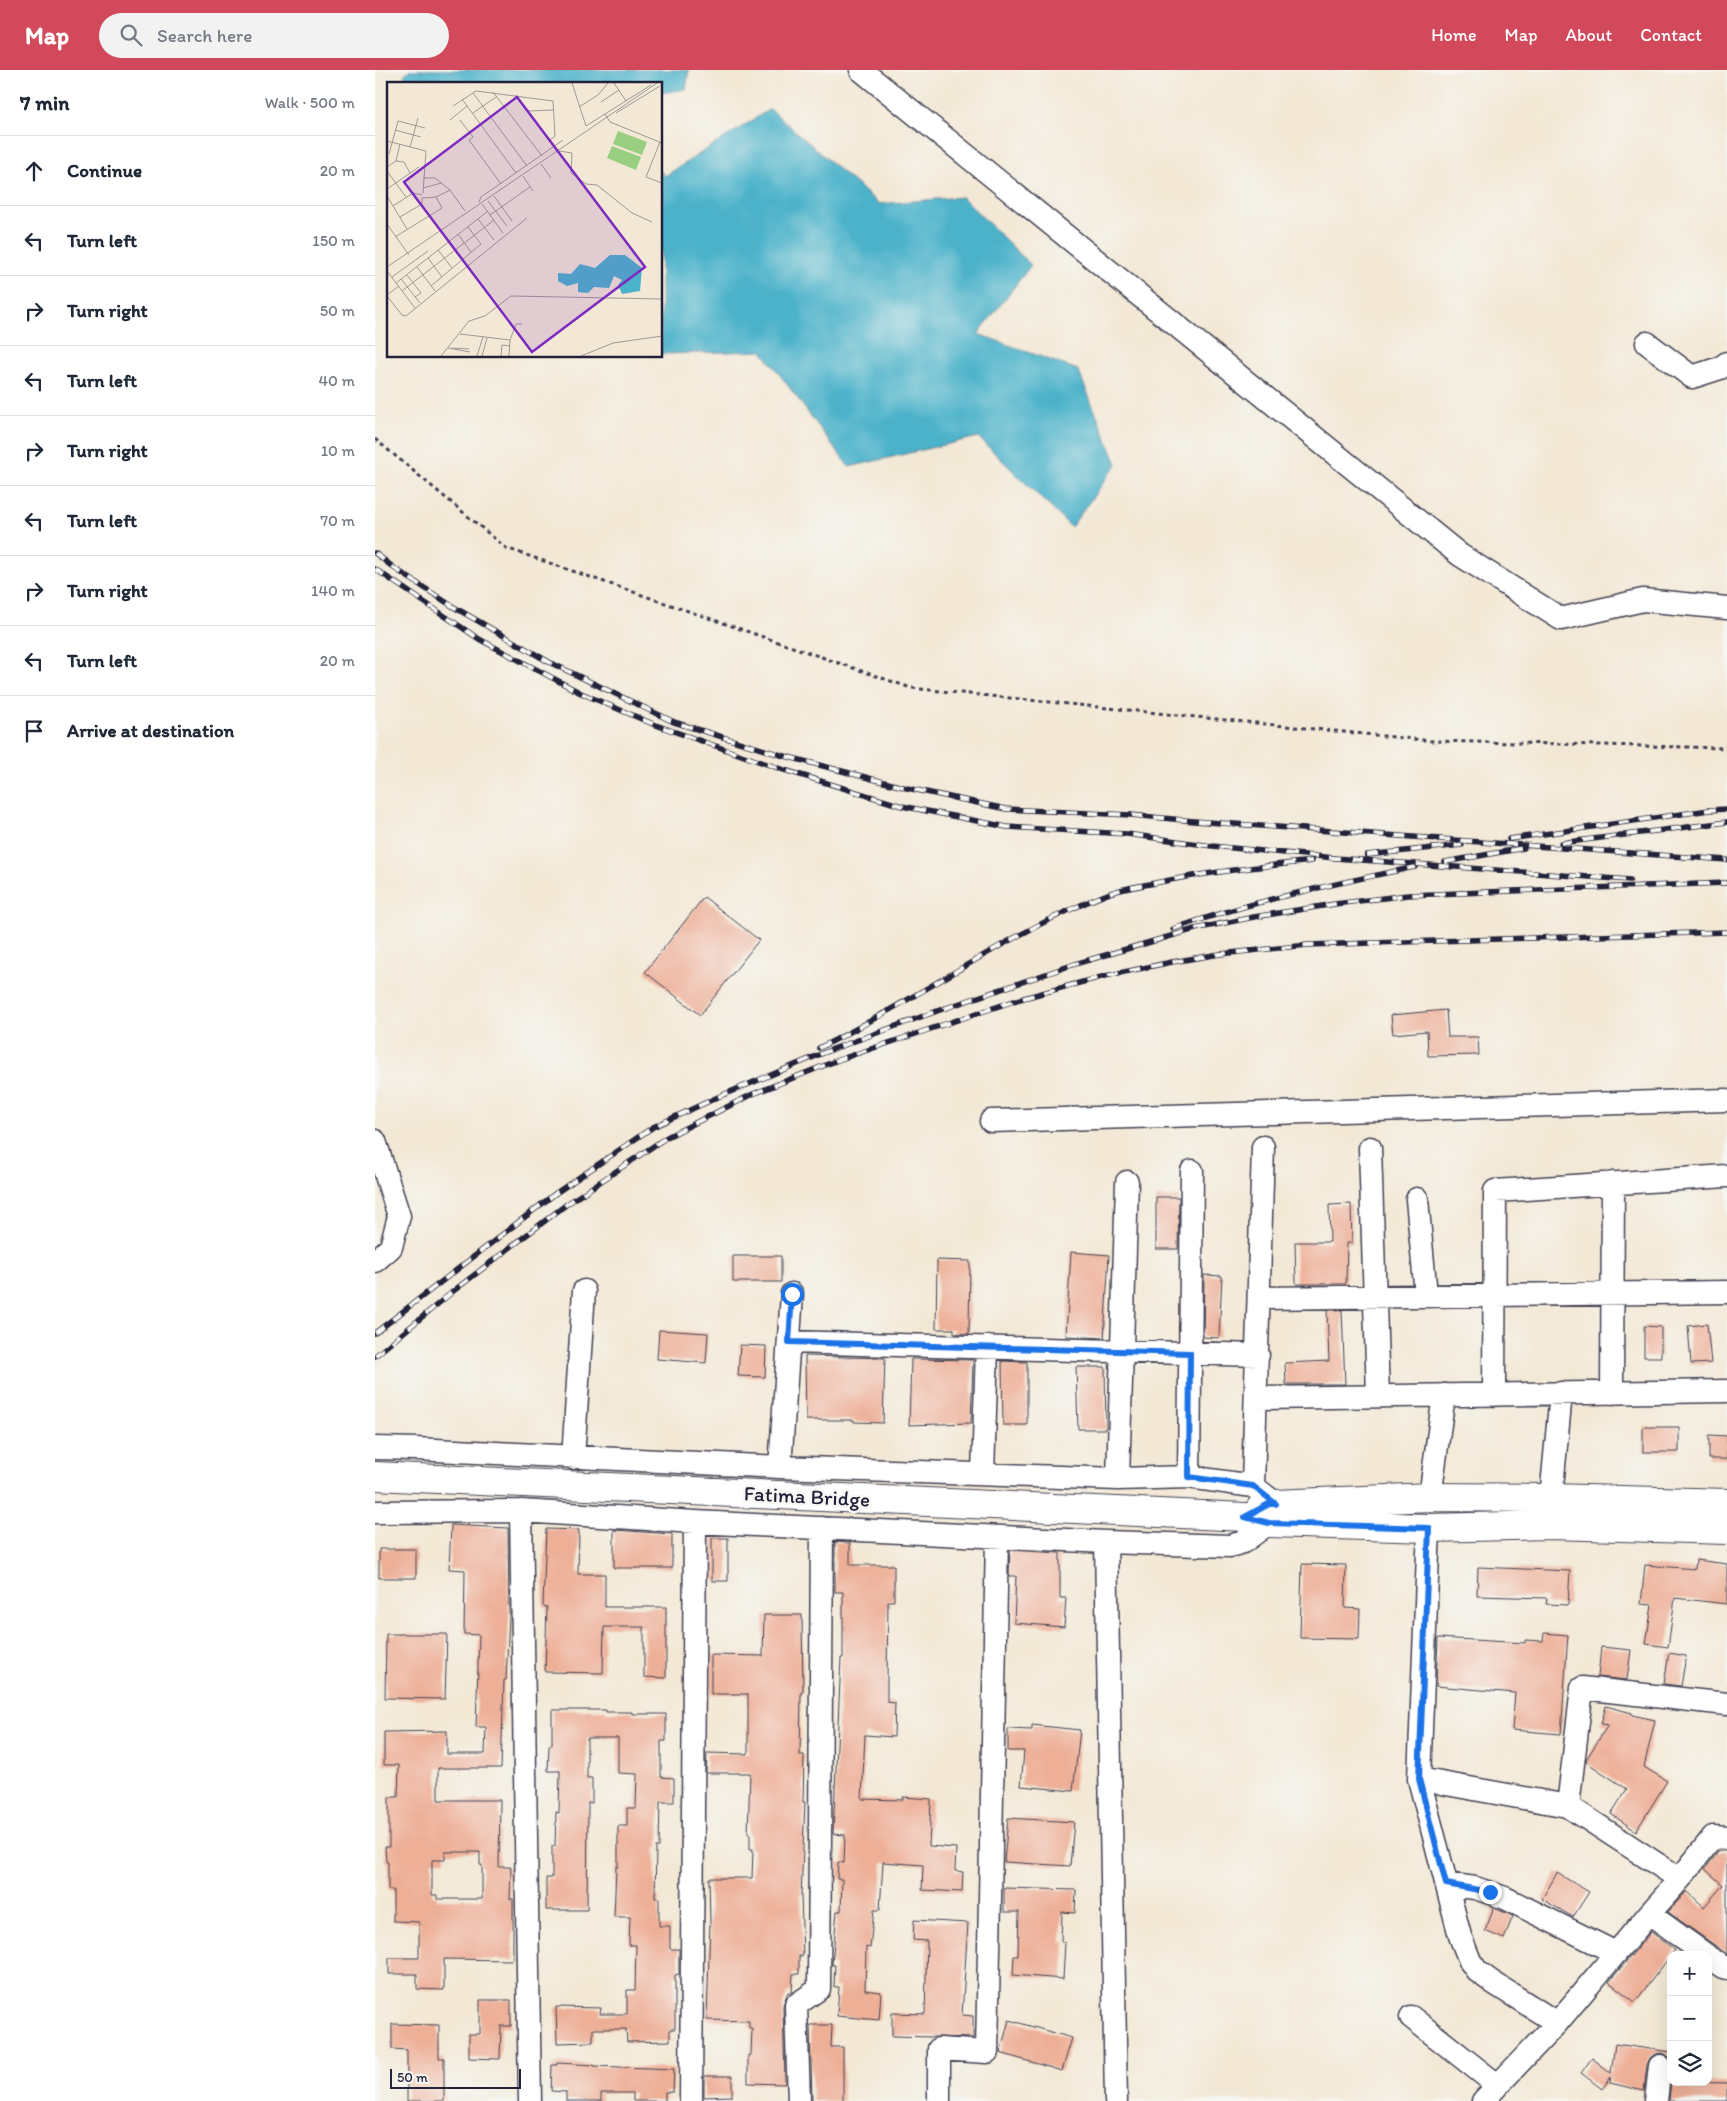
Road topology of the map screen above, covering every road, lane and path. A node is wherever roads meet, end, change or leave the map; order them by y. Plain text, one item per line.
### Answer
1 (861, 70) edge
2 (1647, 343) dead end
3 (1727, 362) edge
4 (375, 439) edge
5 (1727, 608) edge
6 (1727, 748) edge
7 (1727, 1100) edge
8 (991, 1121) dead end
9 (375, 1140) edge
10 (1263, 1147) dead end
11 (1370, 1148) dead end
12 (1192, 1171) dead end
13 (1727, 1176) edge
14 (1127, 1182) dead end
15 (1613, 1183) junction
16 (1417, 1199) dead end
17 (375, 1261) edge
18 (584, 1290) dead end
19 (1727, 1292) edge
20 (1613, 1293) junction
21 (792, 1294) dead end
22 (1495, 1295) junction
23 (1375, 1296) junction
24 (1426, 1296) junction
25 (1259, 1298) junction
26 (789, 1342) junction
27 (987, 1347) junction
28 (1122, 1351) junction
29 (1190, 1353) junction
30 (1257, 1355) junction
31 (1727, 1391) edge
32 (1612, 1393) junction
33 (1494, 1394) junction
34 (1561, 1394) junction
35 (1444, 1395) junction
36 (1378, 1396) junction
37 (1256, 1398) junction
38 (375, 1448) edge
39 (573, 1458) junction
40 (780, 1467) junction
41 (983, 1474) junction
42 (375, 1476) edge
43 (1189, 1477) junction
44 (1118, 1479) junction
45 (1253, 1486) junction
46 (1430, 1497) junction
47 (1551, 1498) junction
48 (1727, 1503) edge
49 (521, 1511) junction
50 (375, 1512) edge
51 (1257, 1515) junction
52 (695, 1522) junction
53 (823, 1528) junction
54 (1429, 1528) junction
55 (1727, 1530) edge
56 (997, 1537) junction
57 (1106, 1542) junction
58 (1727, 1704) edge
59 (1419, 1779) junction
60 (1568, 1806) junction
61 (1727, 1838) edge
62 (1680, 1879) junction
63 (1446, 1884) junction
64 (1649, 1914) junction
65 (1616, 1953) junction
66 (1718, 1962) edge
67 (1411, 2017) dead end
68 (1557, 2023) junction
69 (1660, 2066) dead end
70 (1490, 2093) edge
71 (529, 2101) edge
72 (691, 2101) edge
73 (799, 2101) edge
74 (939, 2101) edge
75 (1116, 2101) edge
76 (1656, 2101) edge

1 - 5 street
2 - 3 street
4 - 6 path
7 - 8 street
9 - 17 street
10 - 25 street
11 - 23 street
12 - 29 street
13 - 15 street
14 - 28 street
15 - 20 street
15 - 22 street
16 - 24 street
18 - 39 street
19 - 20 street
20 - 22 street
20 - 32 street
21 - 26 street
22 - 24 street
22 - 33 street
23 - 24 street
23 - 25 street
23 - 36 street
25 - 30 street
26 - 27 street
26 - 40 street
27 - 28 street
27 - 41 street
28 - 29 street
28 - 44 street
29 - 30 street
29 - 43 street
30 - 37 street
31 - 32 street
32 - 34 street
33 - 34 street
33 - 35 street
34 - 47 street
35 - 36 street
35 - 46 street
36 - 37 street
37 - 45 street
38 - 39 street
39 - 40 street
40 - 41 street
41 - 44 street
42 - 51 main road, Fatima Bridge
43 - 44 street
43 - 45 street
45 - 51 street
46 - 47 main road
46 - 51 main road
47 - 48 main road
49 - 50 street
49 - 52 street
49 - 71 street
51 - 54 main road
51 - 57 street
52 - 53 street
52 - 72 street
53 - 56 street
53 - 73 street
54 - 55 main road
54 - 59 street
56 - 57 street
56 - 74 street
57 - 75 street
58 - 60 street
59 - 60 street
59 - 63 street
60 - 62 street
61 - 62 street
62 - 64 street
63 - 65 street
63 - 68 street
64 - 65 street
64 - 66 street
65 - 68 street
67 - 70 street
68 - 70 street
69 - 76 street

